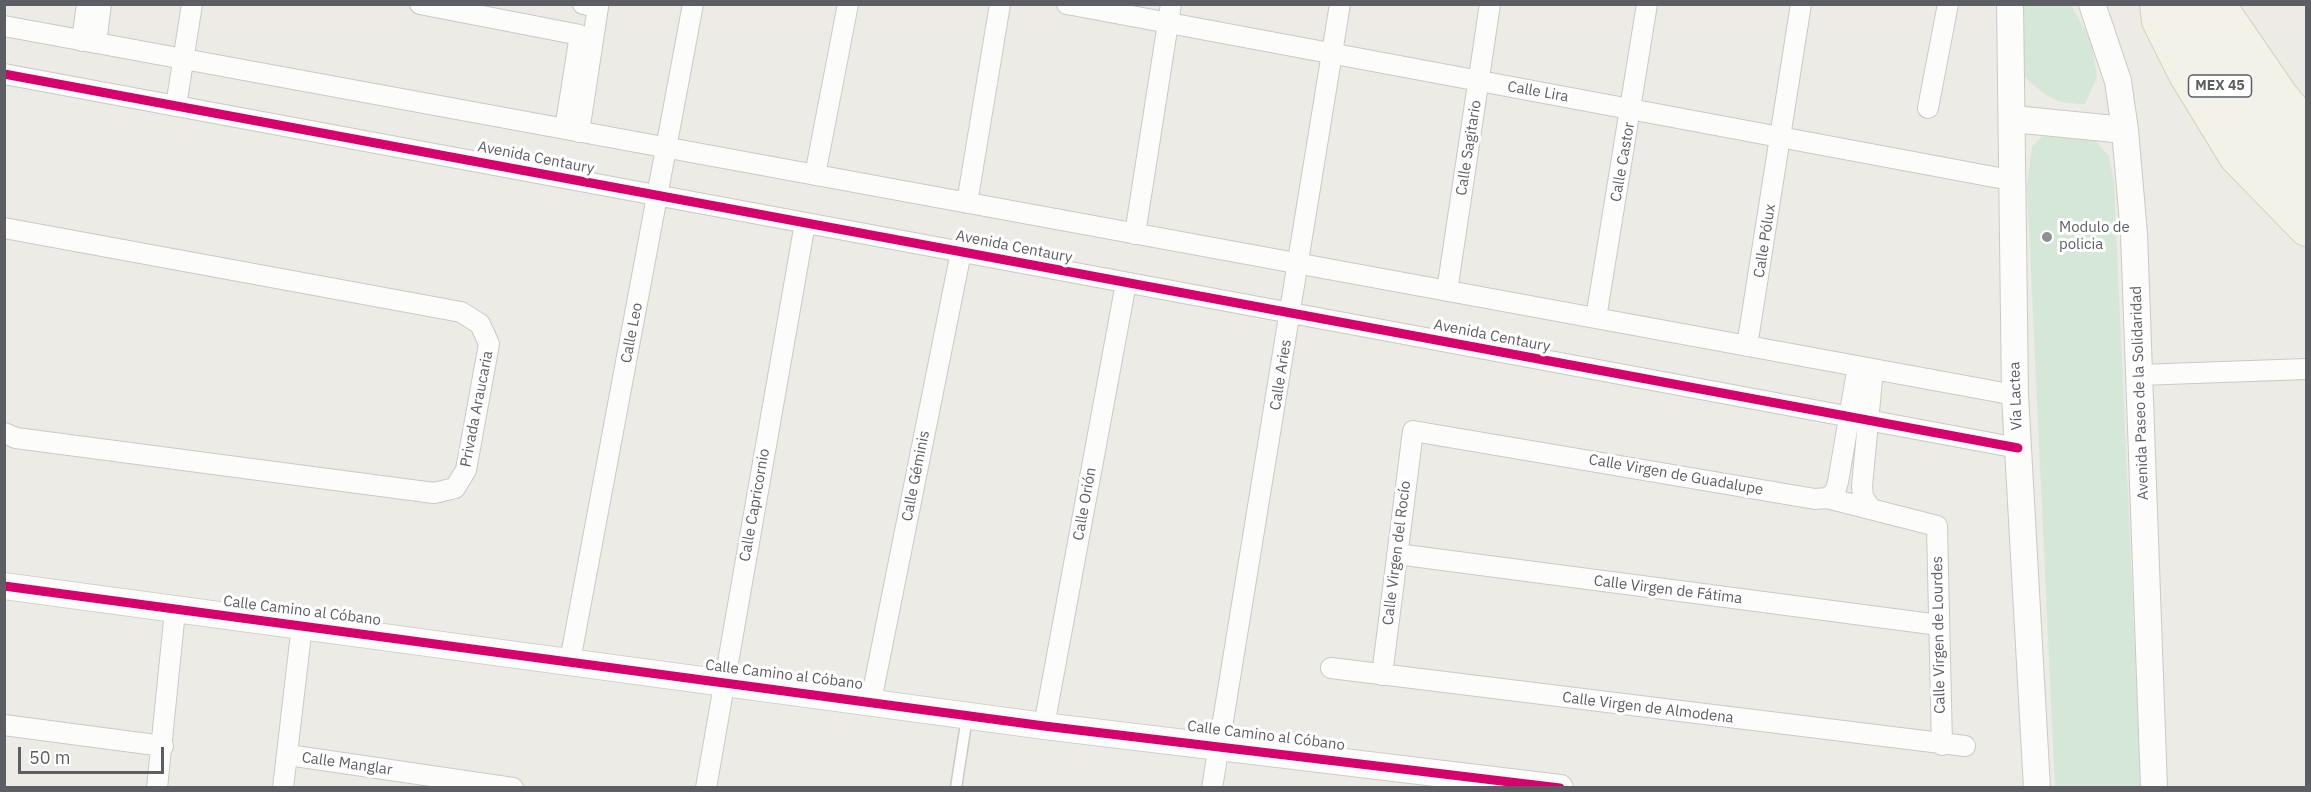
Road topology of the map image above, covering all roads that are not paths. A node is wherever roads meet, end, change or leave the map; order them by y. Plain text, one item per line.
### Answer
1 (87, 4) edge
2 (101, 4) edge
3 (192, 4) edge
4 (420, 4) edge
5 (583, 4) edge
6 (693, 4) edge
7 (848, 4) edge
8 (1000, 4) edge
9 (1067, 4) edge
10 (1340, 4) edge
11 (1490, 4) edge
12 (1647, 4) edge
13 (1801, 4) edge
14 (1948, 4) edge
15 (2010, 4) edge
16 (2092, 4) edge
17 (2156, 4) edge
18 (2176, 4) edge
19 (2205, 4) edge
20 (2220, 4) edge
21 (1170, 13) edge
22 (4, 26) edge
23 (89, 42) junction
24 (1333, 52) junction
25 (183, 59) junction
26 (4, 74) edge
27 (1479, 81) junction
28 (2295, 97) edge
29 (176, 106) junction
30 (1928, 108) dead end
31 (1631, 110) junction
32 (2013, 119) junction
33 (2307, 124) edge
34 (2125, 130) junction
35 (572, 131) junction
36 (1782, 136) junction
37 (666, 148) junction
38 (2307, 158) edge
39 (815, 175) junction
40 (2010, 180) junction
41 (2307, 192) edge
42 (658, 195) junction
43 (967, 203) junction
44 (806, 223) junction
45 (4, 228) edge
46 (2307, 230) edge
47 (1135, 234) junction
48 (961, 252) junction
49 (1298, 264) junction
50 (1126, 283) junction
51 (1447, 291) junction
52 (1291, 314) junction
53 (1596, 318) junction
54 (1747, 346) junction
55 (1865, 368) junction
56 (2307, 369) edge
57 (2139, 375) junction
58 (2015, 395) junction
59 (1859, 419) junction
60 (1413, 431) joint
61 (4, 434) edge
62 (2018, 448) junction
63 (1827, 498) junction
64 (1869, 506) junction
65 (1937, 526) joint
66 (1397, 554) junction
67 (4, 586) edge
68 (175, 610) junction
69 (302, 625) junction
70 (1939, 625) junction
71 (570, 661) junction
72 (1331, 669) dead end
73 (1382, 675) junction
74 (723, 682) junction
75 (871, 701) junction
76 (967, 715) junction
77 (4, 725) edge
78 (1044, 726) junction
79 (1942, 745) junction
80 (163, 746) junction
81 (1220, 746) junction
82 (1965, 746) dead end
83 (288, 755) junction
84 (1524, 785) edge
85 (157, 788) edge
86 (283, 788) edge
87 (513, 788) edge
88 (706, 788) edge
89 (956, 788) edge
90 (1212, 788) edge
91 (1560, 788) edge
92 (2037, 788) edge
93 (2154, 788) edge

1 - 23 street
2 - 23 street
3 - 25 street
4 - 35 street
5 - 35 street
6 - 37 street, Calle Leo
7 - 39 street
8 - 43 street
9 - 21 street, Calle Lira
10 - 24 street, Calle Aries
11 - 27 street, Calle Sagitario
12 - 31 street, Calle Castor
13 - 36 street, Calle Pólux
14 - 30 street
15 - 32 street, Vía Lactea
16 - 34 street, Avenida Paseo de la Solidaridad
17 - 46 main road
18 - 41 main road, MEX 45
19 - 38 main road, MEX 45
20 - 28 main road
21 - 24 street, Calle Lira
21 - 47 street
22 - 23 street
23 - 25 street
24 - 27 street, Calle Lira
24 - 49 street, Calle Aries
25 - 29 street
25 - 35 street
26 - 29 street, Avenida Centaury
27 - 31 street, Calle Lira
27 - 51 street, Calle Sagitario
28 - 33 main road
29 - 42 street, Avenida Centaury
31 - 36 street, Calle Lira
31 - 53 street, Calle Castor
32 - 34 street
32 - 40 street, Vía Lactea
34 - 57 street, Avenida Paseo de la Solidaridad
35 - 37 street
36 - 40 street, Calle Lira
36 - 54 street, Calle Pólux
37 - 39 street
37 - 42 street, Calle Leo
39 - 43 street
40 - 58 street, Vía Lactea
42 - 44 street, Avenida Centaury
42 - 71 street, Calle Leo
43 - 47 street
44 - 48 street, Avenida Centaury
44 - 74 street, Calle Capricornio
45 - 61 street, Privada Araucaria
47 - 49 street
48 - 50 street, Avenida Centaury
48 - 75 street, Calle Géminis
49 - 51 street
49 - 52 street, Calle Aries
50 - 52 street, Avenida Centaury
50 - 78 street, Calle Orión
51 - 53 street
52 - 59 street, Avenida Centaury
52 - 81 street, Calle Aries
53 - 54 street
54 - 55 street
55 - 58 street
55 - 59 street
56 - 57 street
57 - 93 street, Avenida Paseo de la Solidaridad
58 - 62 street, Vía Lactea
59 - 62 street, Avenida Centaury
59 - 63 street
59 - 64 street
60 - 63 street, Calle Virgen de Guadalupe
60 - 66 street, Calle Virgen del Rocío
62 - 92 street, Vía Lactea
63 - 64 street, Calle Virgen de Guadalupe
64 - 65 street, Calle Virgen de Guadalupe
65 - 70 street, Calle Virgen de Lourdes
66 - 70 street, Calle Virgen de Fátima
66 - 73 street, Calle Virgen del Rocío
67 - 68 street, Calle Camino al Cóbano
68 - 69 street, Calle Camino al Cóbano
68 - 80 street
69 - 71 street, Calle Camino al Cóbano
69 - 83 street
70 - 79 street, Calle Virgen de Lourdes
71 - 74 street, Calle Camino al Cóbano
72 - 73 street, Calle Virgen de Almodena
73 - 79 street, Calle Virgen de Almodena
74 - 75 street, Calle Camino al Cóbano
74 - 88 street, Calle Capricornio
75 - 76 street, Calle Camino al Cóbano
76 - 78 street, Calle Camino al Cóbano
76 - 89 lane
77 - 80 street
78 - 81 street, Calle Camino al Cóbano
79 - 82 street, Calle Virgen de Almodena
80 - 85 street
81 - 84 street, Calle Camino al Cóbano
81 - 90 street, Calle Aries
83 - 86 street
83 - 87 street, Calle Manglar
84 - 91 street, Calle Camino al Cóbano

